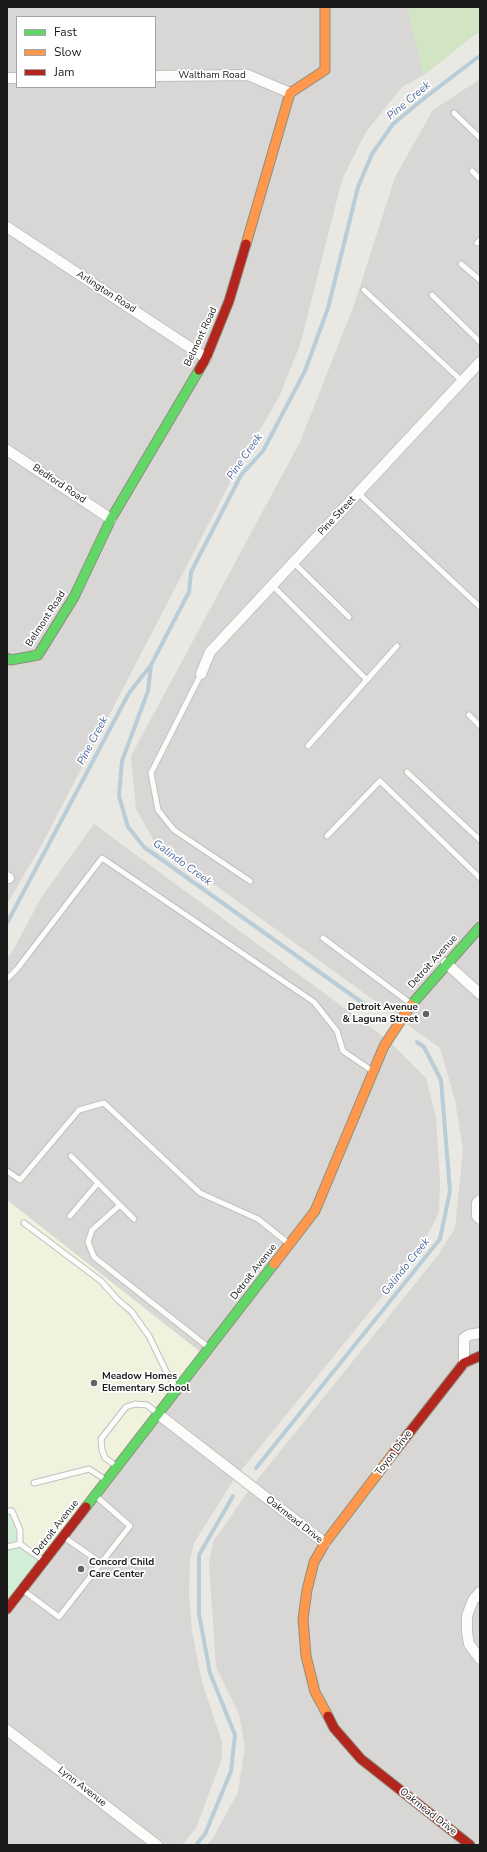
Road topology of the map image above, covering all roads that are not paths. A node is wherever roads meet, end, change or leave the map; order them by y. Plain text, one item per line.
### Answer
1 (325, 7) edge
2 (156, 76) edge
3 (290, 92) junction
4 (454, 113) dead end
5 (480, 138) edge
6 (472, 171) dead end
7 (480, 179) edge
8 (7, 227) edge
9 (461, 264) dead end
10 (480, 280) edge
11 (364, 290) dead end
12 (432, 295) dead end
13 (480, 342) edge
14 (206, 358) junction
15 (480, 362) edge
16 (462, 381) junction
17 (7, 450) edge
18 (358, 493) junction
19 (111, 519) junction
20 (293, 562) junction
21 (272, 585) junction
22 (480, 607) edge
23 (349, 617) dead end
24 (397, 646) dead end
25 (7, 658) edge
26 (201, 674) joint
27 (367, 680) junction
28 (469, 715) dead end
29 (480, 726) edge
30 (308, 746) dead end
31 (407, 772) dead end
32 (327, 836) dead end
33 (480, 840) edge
34 (480, 878) edge
35 (250, 881) dead end
36 (480, 927) edge
37 (323, 938) dead end
38 (446, 963) junction
39 (7, 979) edge
40 (480, 994) edge
41 (411, 1004) junction
42 (374, 1072) junction
43 (71, 1156) dead end
44 (7, 1171) edge
45 (98, 1183) junction
46 (480, 1200) edge
47 (120, 1205) junction
48 (70, 1216) dead end
49 (134, 1219) dead end
50 (480, 1219) edge
51 (24, 1223) dead end
52 (289, 1244) junction
53 (480, 1333) edge
54 (208, 1347) junction
55 (480, 1356) edge
56 (464, 1363) junction
57 (177, 1389) junction
58 (158, 1414) junction
59 (117, 1467) junction
60 (106, 1480) junction
61 (34, 1483) dead end
62 (95, 1495) junction
63 (7, 1511) edge
64 (63, 1536) junction
65 (325, 1543) junction
66 (20, 1544) junction
67 (7, 1547) edge
68 (44, 1561) junction
69 (101, 1563) junction
70 (22, 1589) junction
71 (480, 1592) edge
72 (7, 1609) edge
73 (480, 1659) edge
74 (7, 1730) edge
75 (157, 1845) edge
76 (470, 1845) edge

1 - 3 street
2 - 3 street, Waltham Road
3 - 14 street, Belmont Road
4 - 5 lane
6 - 7 lane
8 - 14 street, Arlington Road
9 - 10 lane
11 - 16 lane
12 - 13 lane
14 - 19 street, Belmont Road
15 - 16 street, Pine Street
16 - 18 street, Pine Street
17 - 19 street, Bedford Road
18 - 20 street, Pine Street
18 - 22 lane
19 - 25 street, Belmont Road
20 - 21 street, Pine Street
20 - 23 lane
21 - 26 street, Pine Street
21 - 27 lane
24 - 27 lane
26 - 35 lane
27 - 30 lane
28 - 29 lane
31 - 33 lane
32 - 34 lane
36 - 38 street, Detroit Avenue
37 - 41 lane
38 - 40 street
38 - 41 street, Detroit Avenue
39 - 42 lane
41 - 42 street, Detroit Avenue
42 - 52 street, Detroit Avenue
43 - 45 lane
44 - 52 lane
45 - 47 lane
45 - 48 lane
46 - 50 street
47 - 49 lane
47 - 54 lane
51 - 57 lane
52 - 54 street, Detroit Avenue
53 - 56 street
54 - 57 street, Detroit Avenue
55 - 56 street, Toyon Drive
56 - 65 street, Toyon Drive
57 - 58 street, Detroit Avenue
58 - 59 street, Detroit Avenue
58 - 59 lane
58 - 65 street, Oakmead Drive
59 - 60 street, Detroit Avenue
60 - 61 lane
60 - 62 street, Detroit Avenue
62 - 64 street, Detroit Avenue
62 - 69 lane
63 - 66 lane
64 - 68 street, Detroit Avenue
64 - 69 lane
65 - 76 street, Oakmead Drive
66 - 67 lane
66 - 68 lane
68 - 70 street, Detroit Avenue
69 - 70 lane
70 - 72 street, Detroit Avenue
71 - 73 street
74 - 75 street, Lynn Avenue

